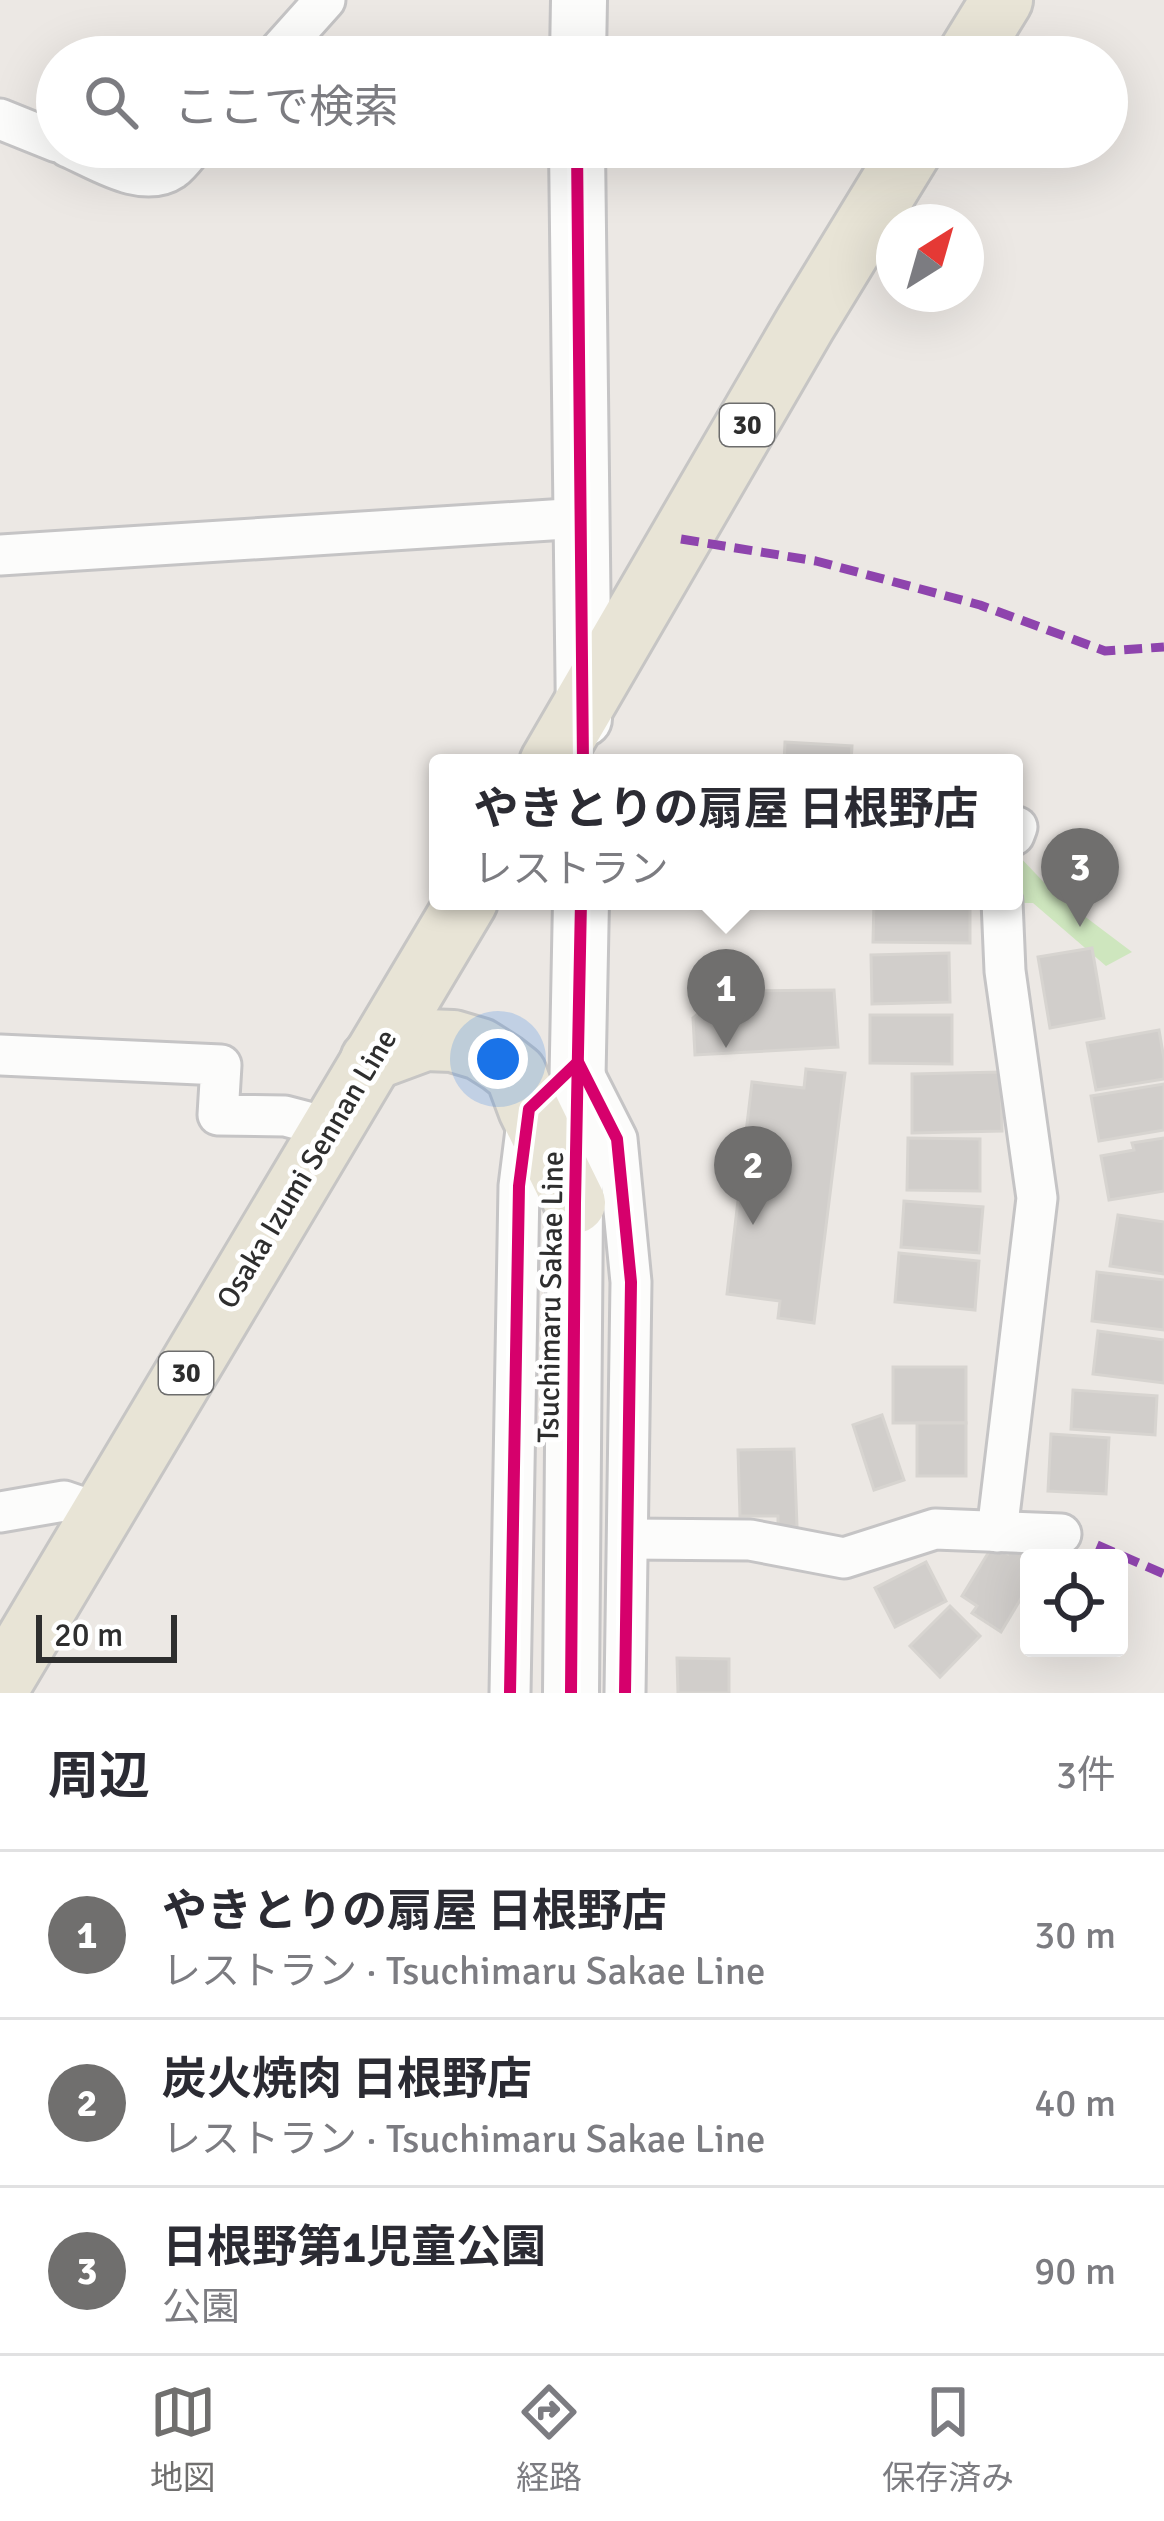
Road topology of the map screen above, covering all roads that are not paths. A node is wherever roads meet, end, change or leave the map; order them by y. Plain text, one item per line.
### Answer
1 (325, 0) edge
2 (579, 0) edge
3 (1002, 0) edge
4 (293, 36) edge
5 (578, 36) edge
6 (980, 36) edge
7 (0, 119) edge
8 (36, 134) edge
9 (119, 168) edge
10 (175, 168) edge
11 (577, 168) edge
12 (900, 168) edge
13 (582, 518) junction
14 (0, 555) edge
15 (584, 734) edge
16 (561, 754) edge
17 (462, 910) edge
18 (581, 910) edge
19 (1002, 910) edge
20 (0, 1055) edge
21 (371, 1060) junction
22 (578, 1062) junction
23 (529, 1109) junction
24 (331, 1128) junction
25 (575, 1203) junction
26 (0, 1513) edge
27 (102, 1514) junction
28 (997, 1532) junction
29 (1061, 1534) dead end
30 (629, 1539) junction
31 (1, 1681) edge
32 (510, 1693) edge
33 (571, 1693) edge
34 (626, 1693) edge

1 - 4 street
2 - 5 main road
3 - 6 main road
7 - 8 street
9 - 10 street
11 - 13 main road
12 - 15 main road, 30
13 - 14 street
13 - 15 main road
15 - 16 main road, 30
17 - 21 main road, Osaka Izumi Sennan Line / 30
18 - 22 main road, Tsuchimaru Sakae Line
19 - 28 street
20 - 24 street
21 - 23 main road
21 - 24 main road, Osaka Izumi Sennan Line / 30
22 - 23 street
22 - 25 main road, Tsuchimaru Sakae Line
22 - 30 street
23 - 25 main road
23 - 32 street
24 - 27 main road, Osaka Izumi Sennan Line / 30
25 - 33 main road, Tsuchimaru Sakae Line
26 - 27 street
27 - 31 main road, Osaka Izumi Sennan Line / 30
28 - 29 street
28 - 30 street
30 - 34 street

